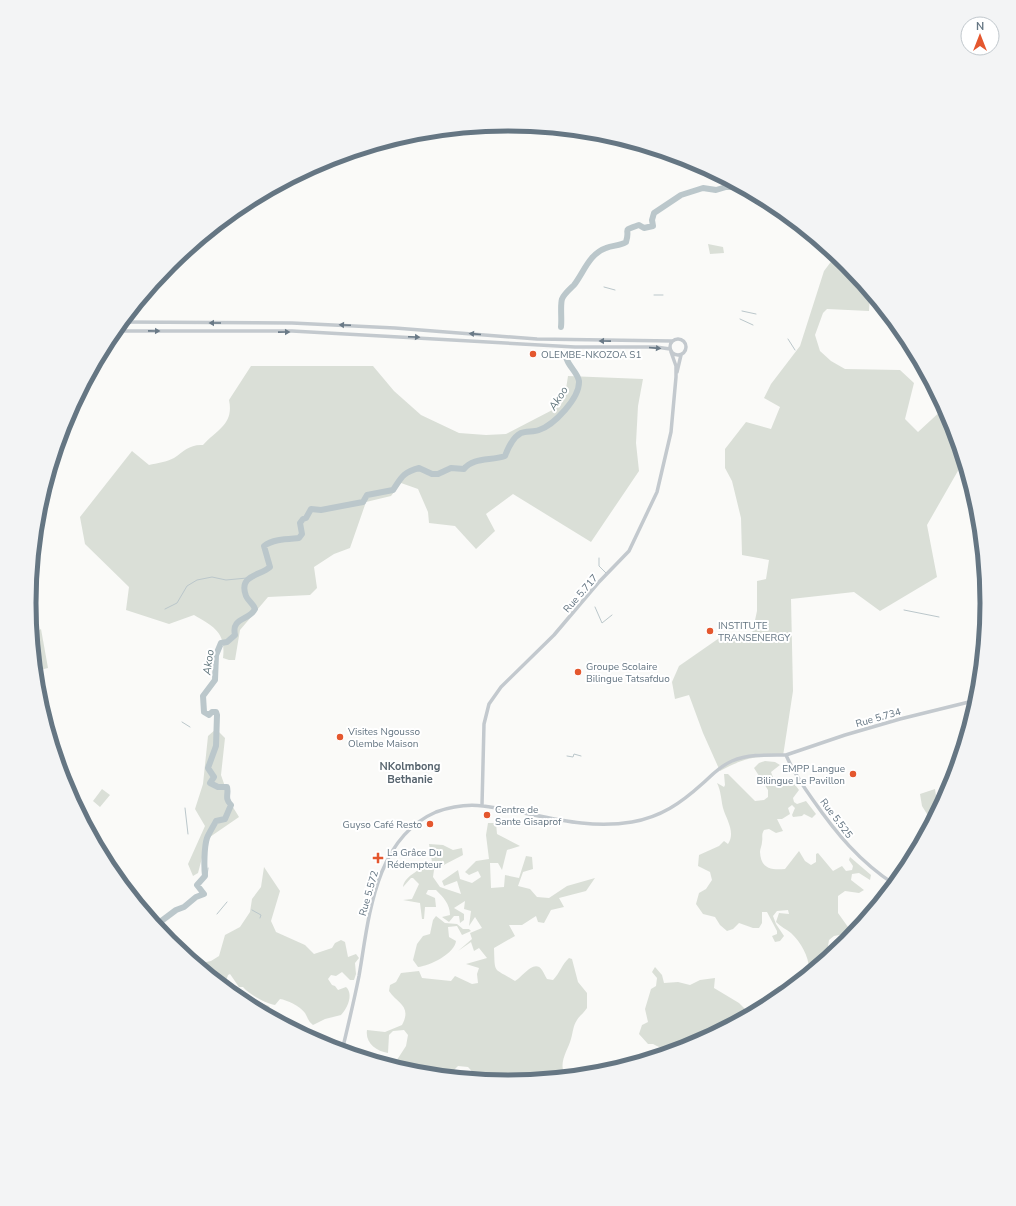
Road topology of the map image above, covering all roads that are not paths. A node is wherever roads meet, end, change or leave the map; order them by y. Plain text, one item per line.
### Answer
1 (130, 322) edge
2 (123, 331) edge
3 (672, 341) junction
4 (670, 351) junction
5 (681, 355) junction
6 (676, 377) junction
7 (969, 702) edge
8 (786, 755) junction
9 (482, 805) junction
10 (889, 880) edge
11 (343, 1045) edge

3 -> 1 street
2 -> 4 street
3 - 4 street
3 - 5 street
4 - 5 street
4 - 6 street, Rue 5.717
5 - 6 street, Rue 5.717
6 - 9 street, Rue 5.717
7 - 8 street, Rue 5.734
8 - 9 street, Rue 5.572
8 - 10 street, Rue 5.525
9 - 11 street, Rue 5.572

